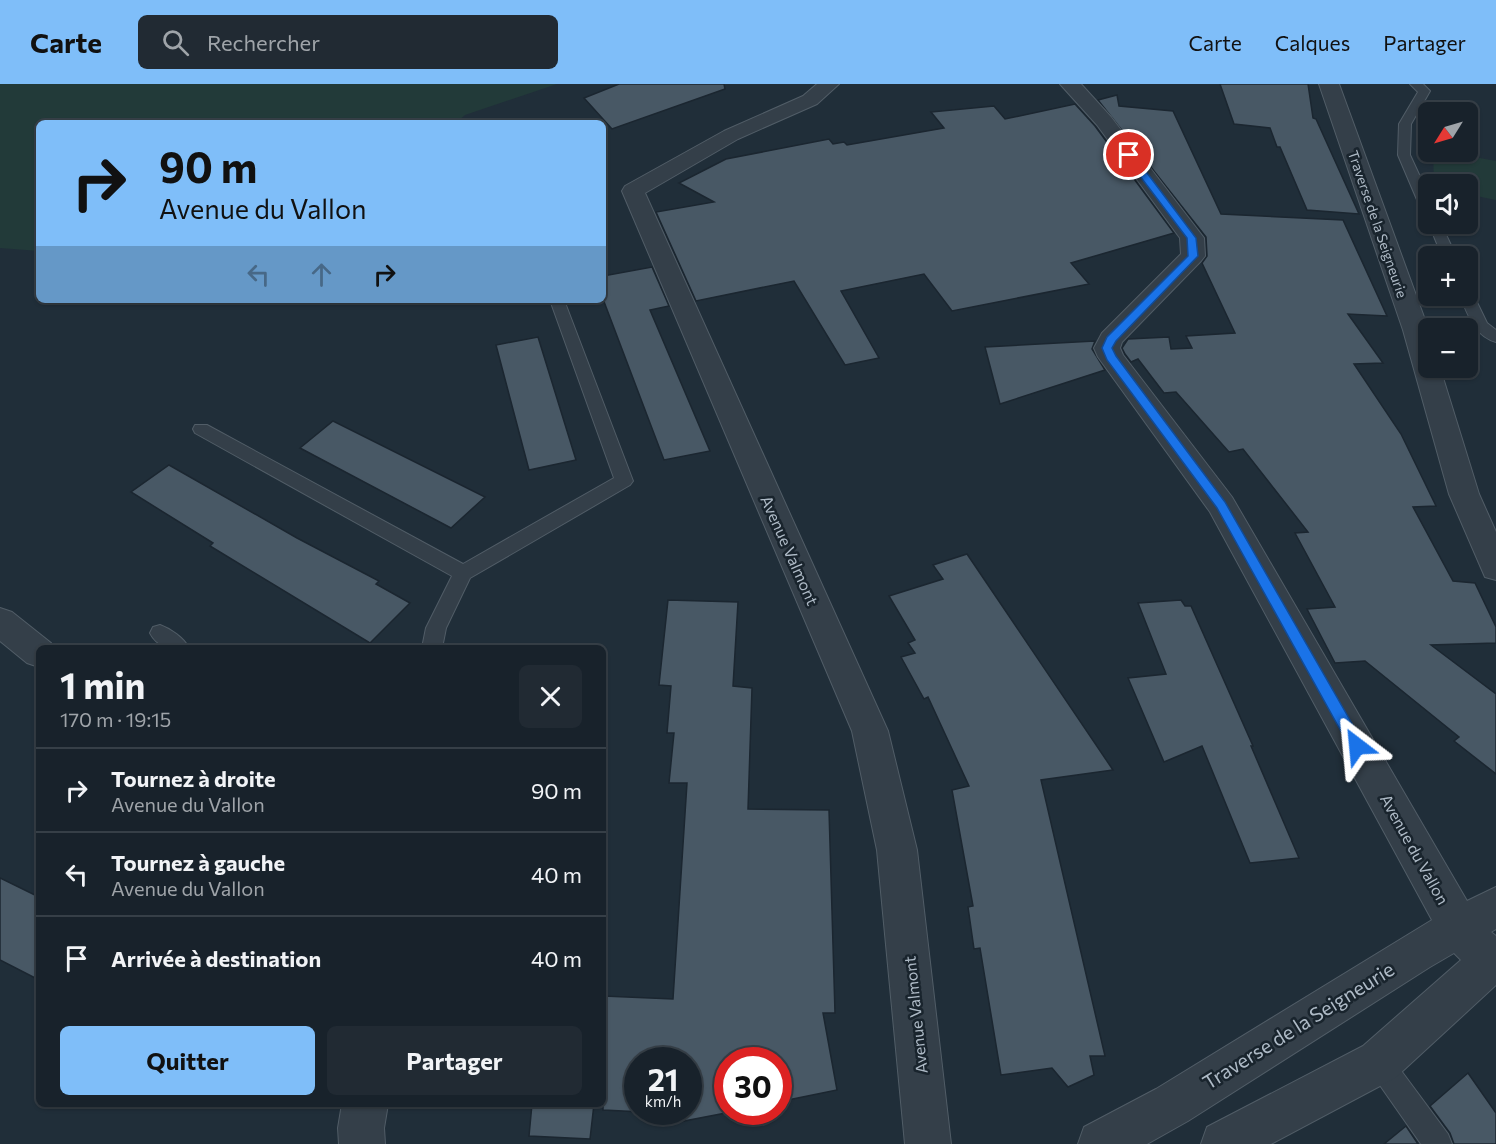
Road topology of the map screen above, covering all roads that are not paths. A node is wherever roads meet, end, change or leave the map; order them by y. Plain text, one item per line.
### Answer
1 (829, 84) edge
2 (1070, 84) edge
3 (1329, 84) edge
4 (1424, 86) edge
5 (1418, 186) edge
6 (558, 303) edge
7 (1472, 306) edge
8 (1496, 337) edge
9 (201, 429) dead end
10 (1496, 568) edge
11 (463, 573) junction
12 (0, 622) edge
13 (160, 633) dead end
14 (176, 645) edge
15 (433, 645) edge
16 (36, 651) edge
17 (1496, 907) edge
18 (1459, 927) junction
19 (1493, 960) edge
20 (1379, 1062) junction
21 (364, 1107) edge
22 (362, 1144) edge
23 (928, 1144) edge
24 (1101, 1144) edge
25 (1224, 1144) edge
26 (1438, 1144) edge

1 - 23 street, Avenue Valmont
2 - 18 street, Avenue du Vallon
3 - 10 street, Traverse de la Seigneurie
4 - 5 lane
6 - 11 lane
7 - 8 lane
9 - 11 lane
11 - 15 lane
12 - 16 street
13 - 14 lane
17 - 18 street, Traverse de la Seigneurie
18 - 19 street, Avenue du Vallon
18 - 24 street, Traverse de la Seigneurie
19 - 20 street
20 - 25 street
20 - 26 lane
21 - 22 street

